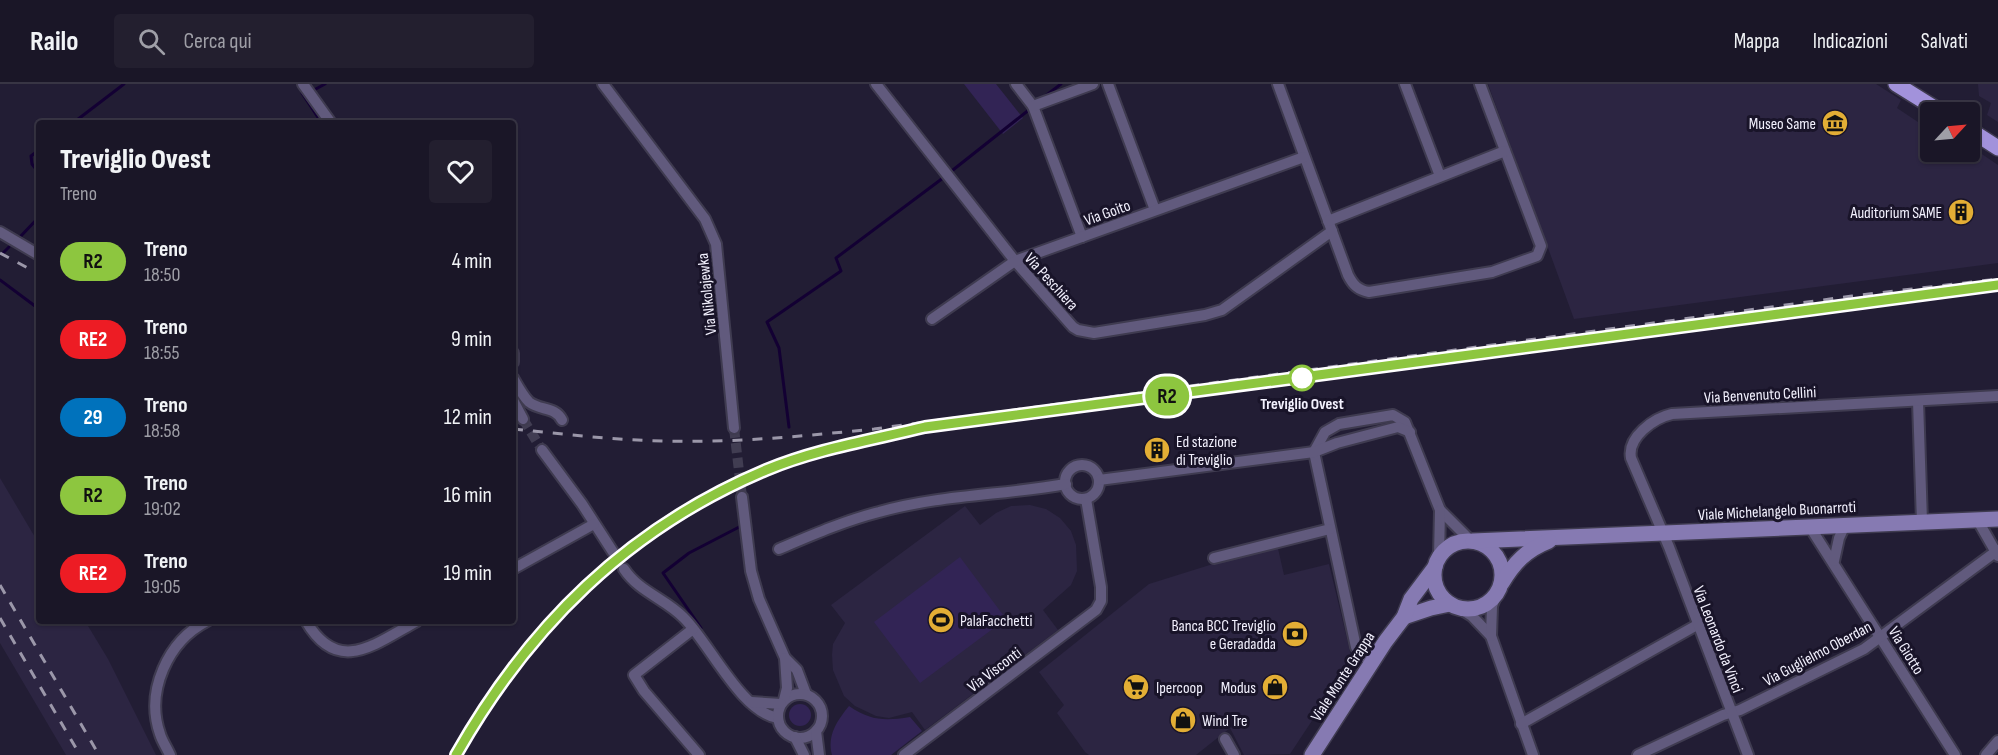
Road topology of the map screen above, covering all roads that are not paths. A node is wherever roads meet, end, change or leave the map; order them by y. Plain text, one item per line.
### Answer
1 (303, 84) edge
2 (603, 84) edge
3 (876, 84) edge
4 (1016, 84) edge
5 (1093, 84) edge
6 (1108, 84) edge
7 (1278, 84) edge
8 (1405, 84) edge
9 (1480, 84) edge
10 (1896, 84) edge
11 (1925, 102) edge
12 (1034, 106) junction
13 (329, 120) edge
14 (1980, 136) edge
15 (1998, 148) edge
16 (1505, 151) junction
17 (1304, 157) junction
18 (1440, 176) junction
19 (1155, 210) junction
20 (1330, 226) junction
21 (0, 232) edge
22 (1082, 237) junction
23 (36, 253) edge
24 (1015, 261) junction
25 (932, 319) dead end
26 (516, 382) edge
27 (1998, 396) edge
28 (1918, 400) junction
29 (516, 406) edge
30 (523, 419) tunnel mouth
31 (562, 420) dead end
32 (1333, 427) junction
33 (734, 428) tunnel mouth
34 (1410, 432) junction
35 (1337, 443) junction
36 (542, 450) tunnel mouth
37 (1314, 452) junction
38 (1099, 480) junction
39 (1066, 484) junction
40 (742, 497) tunnel mouth
41 (1086, 498) junction
42 (1440, 510) junction
43 (1977, 519) junction
44 (1998, 519) edge
45 (1922, 522) junction
46 (594, 524) junction
47 (1845, 525) junction
48 (1810, 527) junction
49 (1330, 529) junction
50 (1662, 533) junction
51 (1558, 538) junction
52 (1472, 541) junction
53 (780, 549) dead end
54 (613, 552) tunnel mouth
55 (1997, 553) edge
56 (1214, 558) dead end
57 (1834, 561) junction
58 (1437, 562) junction
59 (516, 567) edge
60 (624, 569) tunnel mouth
61 (1499, 589) junction
62 (1456, 607) junction
63 (1404, 617) junction
64 (203, 624) edge
65 (308, 624) edge
66 (412, 624) edge
67 (1697, 626) junction
68 (693, 629) junction
69 (1491, 636) junction
70 (1881, 637) junction
71 (785, 658) junction
72 (1371, 664) junction
73 (806, 694) junction
74 (751, 702) junction
75 (782, 702) junction
76 (1732, 713) junction
77 (778, 718) junction
78 (1521, 724) junction
79 (816, 730) junction
80 (795, 737) junction
81 (1225, 740) dead end
82 (1997, 741) edge
83 (170, 755) edge
84 (699, 755) edge
85 (804, 755) edge
86 (819, 755) edge
87 (904, 755) edge
88 (1234, 755) edge
89 (1312, 755) edge
90 (1533, 755) edge
91 (1639, 755) edge
92 (1748, 755) edge
93 (1955, 755) edge
94 (1986, 755) edge

1 - 13 street
2 - 33 street, Via Nikolajewka
3 - 24 street, Via Peschiera
4 - 12 street
5 - 12 street
6 - 19 street
7 - 17 street
8 - 18 street
9 - 16 street
10 - 11 main road
12 - 22 street
14 - 15 main road
16 - 18 street, Via Peschiera
16 - 20 street
17 - 19 street, Via Goito
17 - 20 street
18 - 20 street, Via Peschiera
19 - 22 street, Via Goito
20 - 24 street, Via Peschiera
21 - 23 street
22 - 24 street, Via Goito
24 - 25 street, Via Goito
26 - 31 street
27 - 28 street, Via Benvenuto Cellini
28 - 45 street
28 - 50 street, Via Benvenuto Cellini
29 - 30 street
32 - 34 street
32 - 35 street
32 - 37 street
34 - 35 street
34 - 42 street
35 - 37 street
36 - 46 street
37 - 38 street
37 - 49 street
38 - 39 street
38 - 41 street
39 - 41 street
39 - 53 street
40 - 71 street
41 - 87 street, Via Visconti
42 - 52 street
42 - 58 street
43 - 44 main road, Viale Michelangelo Buonarroti
43 - 45 main road, Viale Michelangelo Buonarroti
43 - 55 street
45 - 47 main road, Viale Michelangelo Buonarroti
46 - 54 street
46 - 59 street
47 - 48 main road, Viale Michelangelo Buonarroti
47 - 57 street
48 - 50 main road, Viale Michelangelo Buonarroti
48 - 57 street, Via Giotto
49 - 56 street
49 - 72 street
50 - 51 main road, Viale Michelangelo Buonarroti
50 - 67 street, Via Leonardo da Vinci
51 - 52 main road, Viale Michelangelo Buonarroti
51 - 61 main road, Viale Michelangelo Buonarroti
52 - 58 main road
52 - 61 main road
55 - 70 street, Via Guglielmo Oberdan
57 - 70 street, Via Giotto
58 - 62 main road
58 - 63 main road, Viale Monte Grappa
60 - 68 street
61 - 62 main road
61 - 69 street
62 - 63 main road
62 - 69 street
63 - 72 main road, Viale Monte Grappa
64 - 83 street
65 - 66 street
67 - 76 street, Via Leonardo da Vinci
67 - 78 street
68 - 74 street
68 - 84 street
69 - 78 street
70 - 76 street, Via Guglielmo Oberdan
70 - 93 street, Via Giotto
71 - 73 street
71 - 75 street
72 - 89 main road, Viale Monte Grappa
73 - 75 street
73 - 79 street
74 - 75 street
74 - 77 street
75 - 77 street
76 - 91 street, Via Guglielmo Oberdan
76 - 92 street, Via Leonardo da Vinci
77 - 80 street
78 - 90 street
79 - 80 street
79 - 86 street
80 - 85 street
81 - 88 street
82 - 94 street

